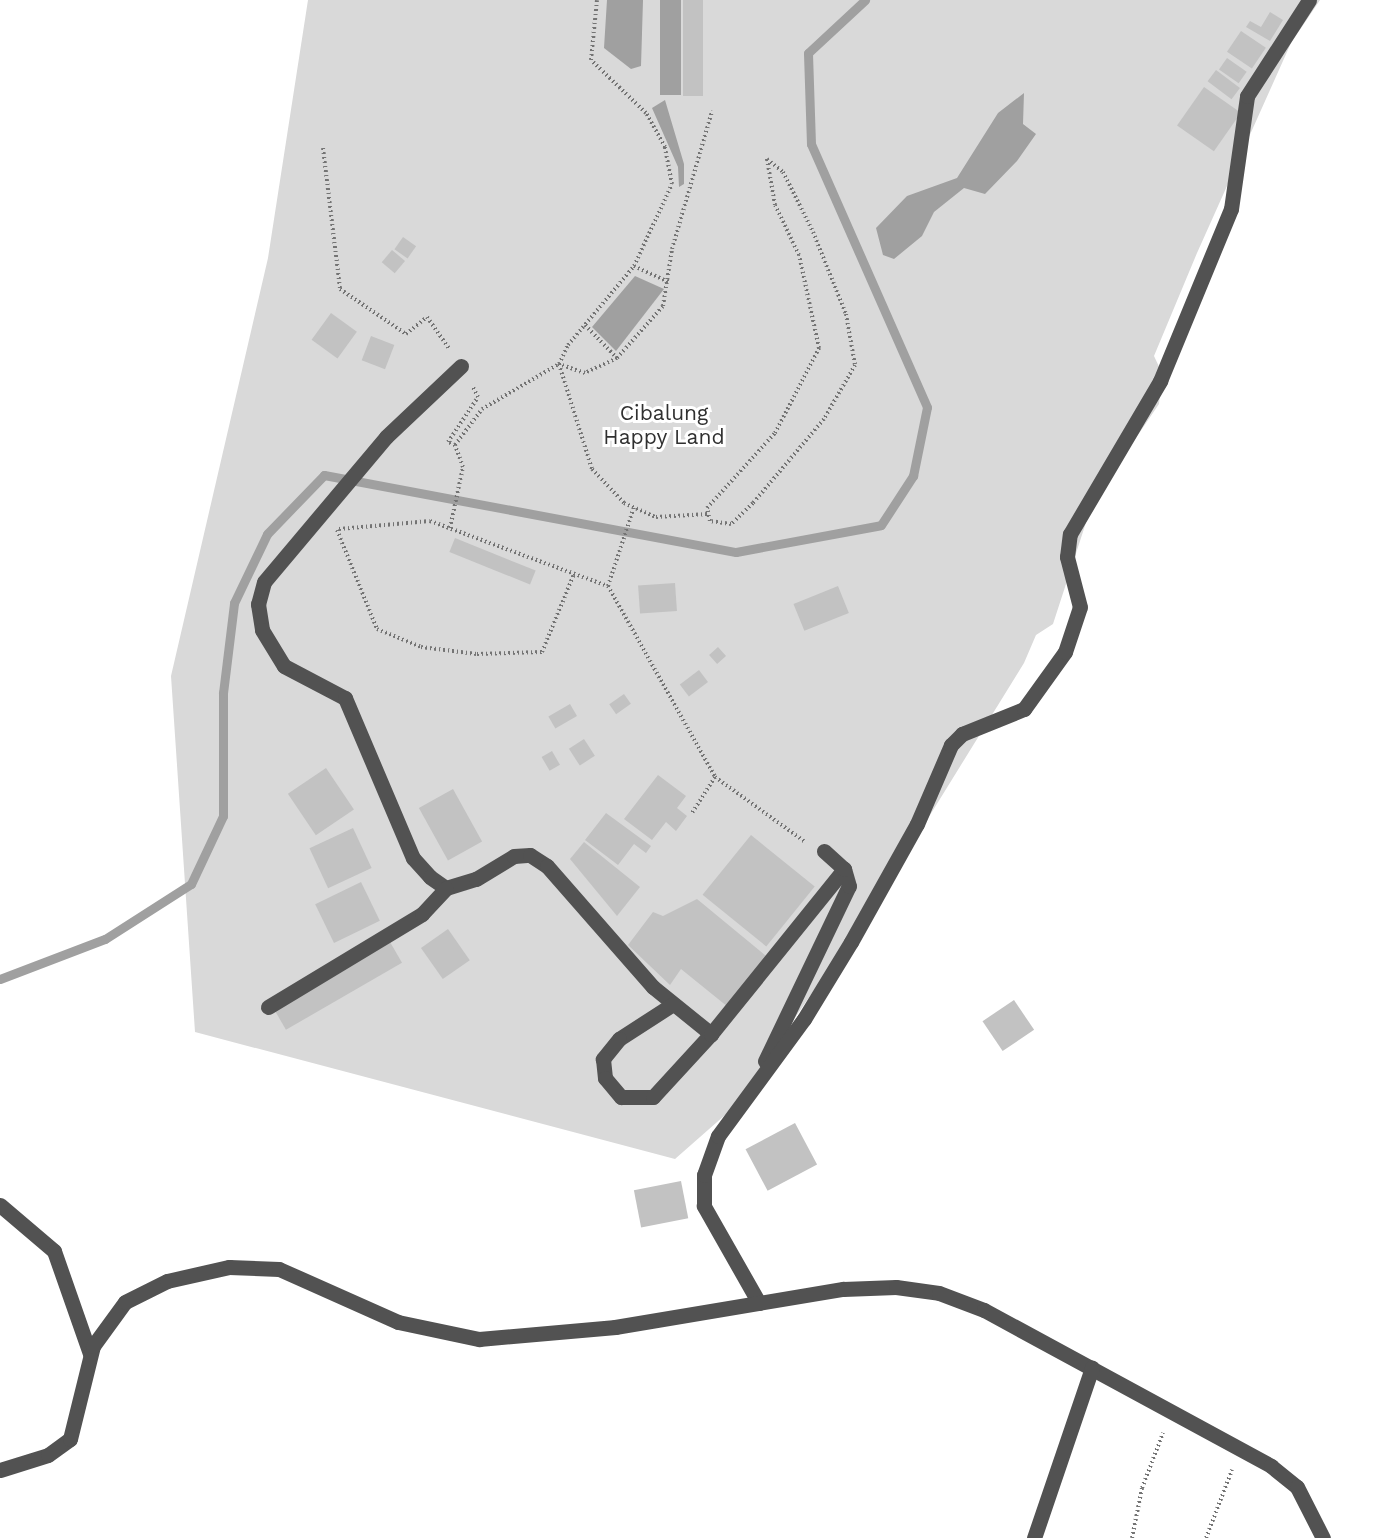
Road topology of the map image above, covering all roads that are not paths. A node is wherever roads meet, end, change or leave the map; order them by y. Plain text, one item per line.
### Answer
1 (1309, 0) edge
2 (461, 366) road end
3 (824, 851) road end
4 (844, 869) junction
5 (446, 888) junction
6 (673, 1004) junction
7 (267, 1007) dead end
8 (711, 1035) junction
9 (760, 1075) junction
10 (0, 1205) edge
11 (759, 1303) junction
12 (90, 1354) junction
13 (1092, 1368) junction
14 (0, 1470) edge
15 (1034, 1538) edge
16 (1323, 1538) edge

1 - 9 street
2 - 5 street
3 - 4 street
4 - 8 street
4 - 9 street
5 - 6 street
5 - 7 street
6 - 8 street
6 - 8 street
9 - 11 street
10 - 12 street
11 - 12 street
11 - 13 street
12 - 14 street
13 - 15 street
13 - 16 street

